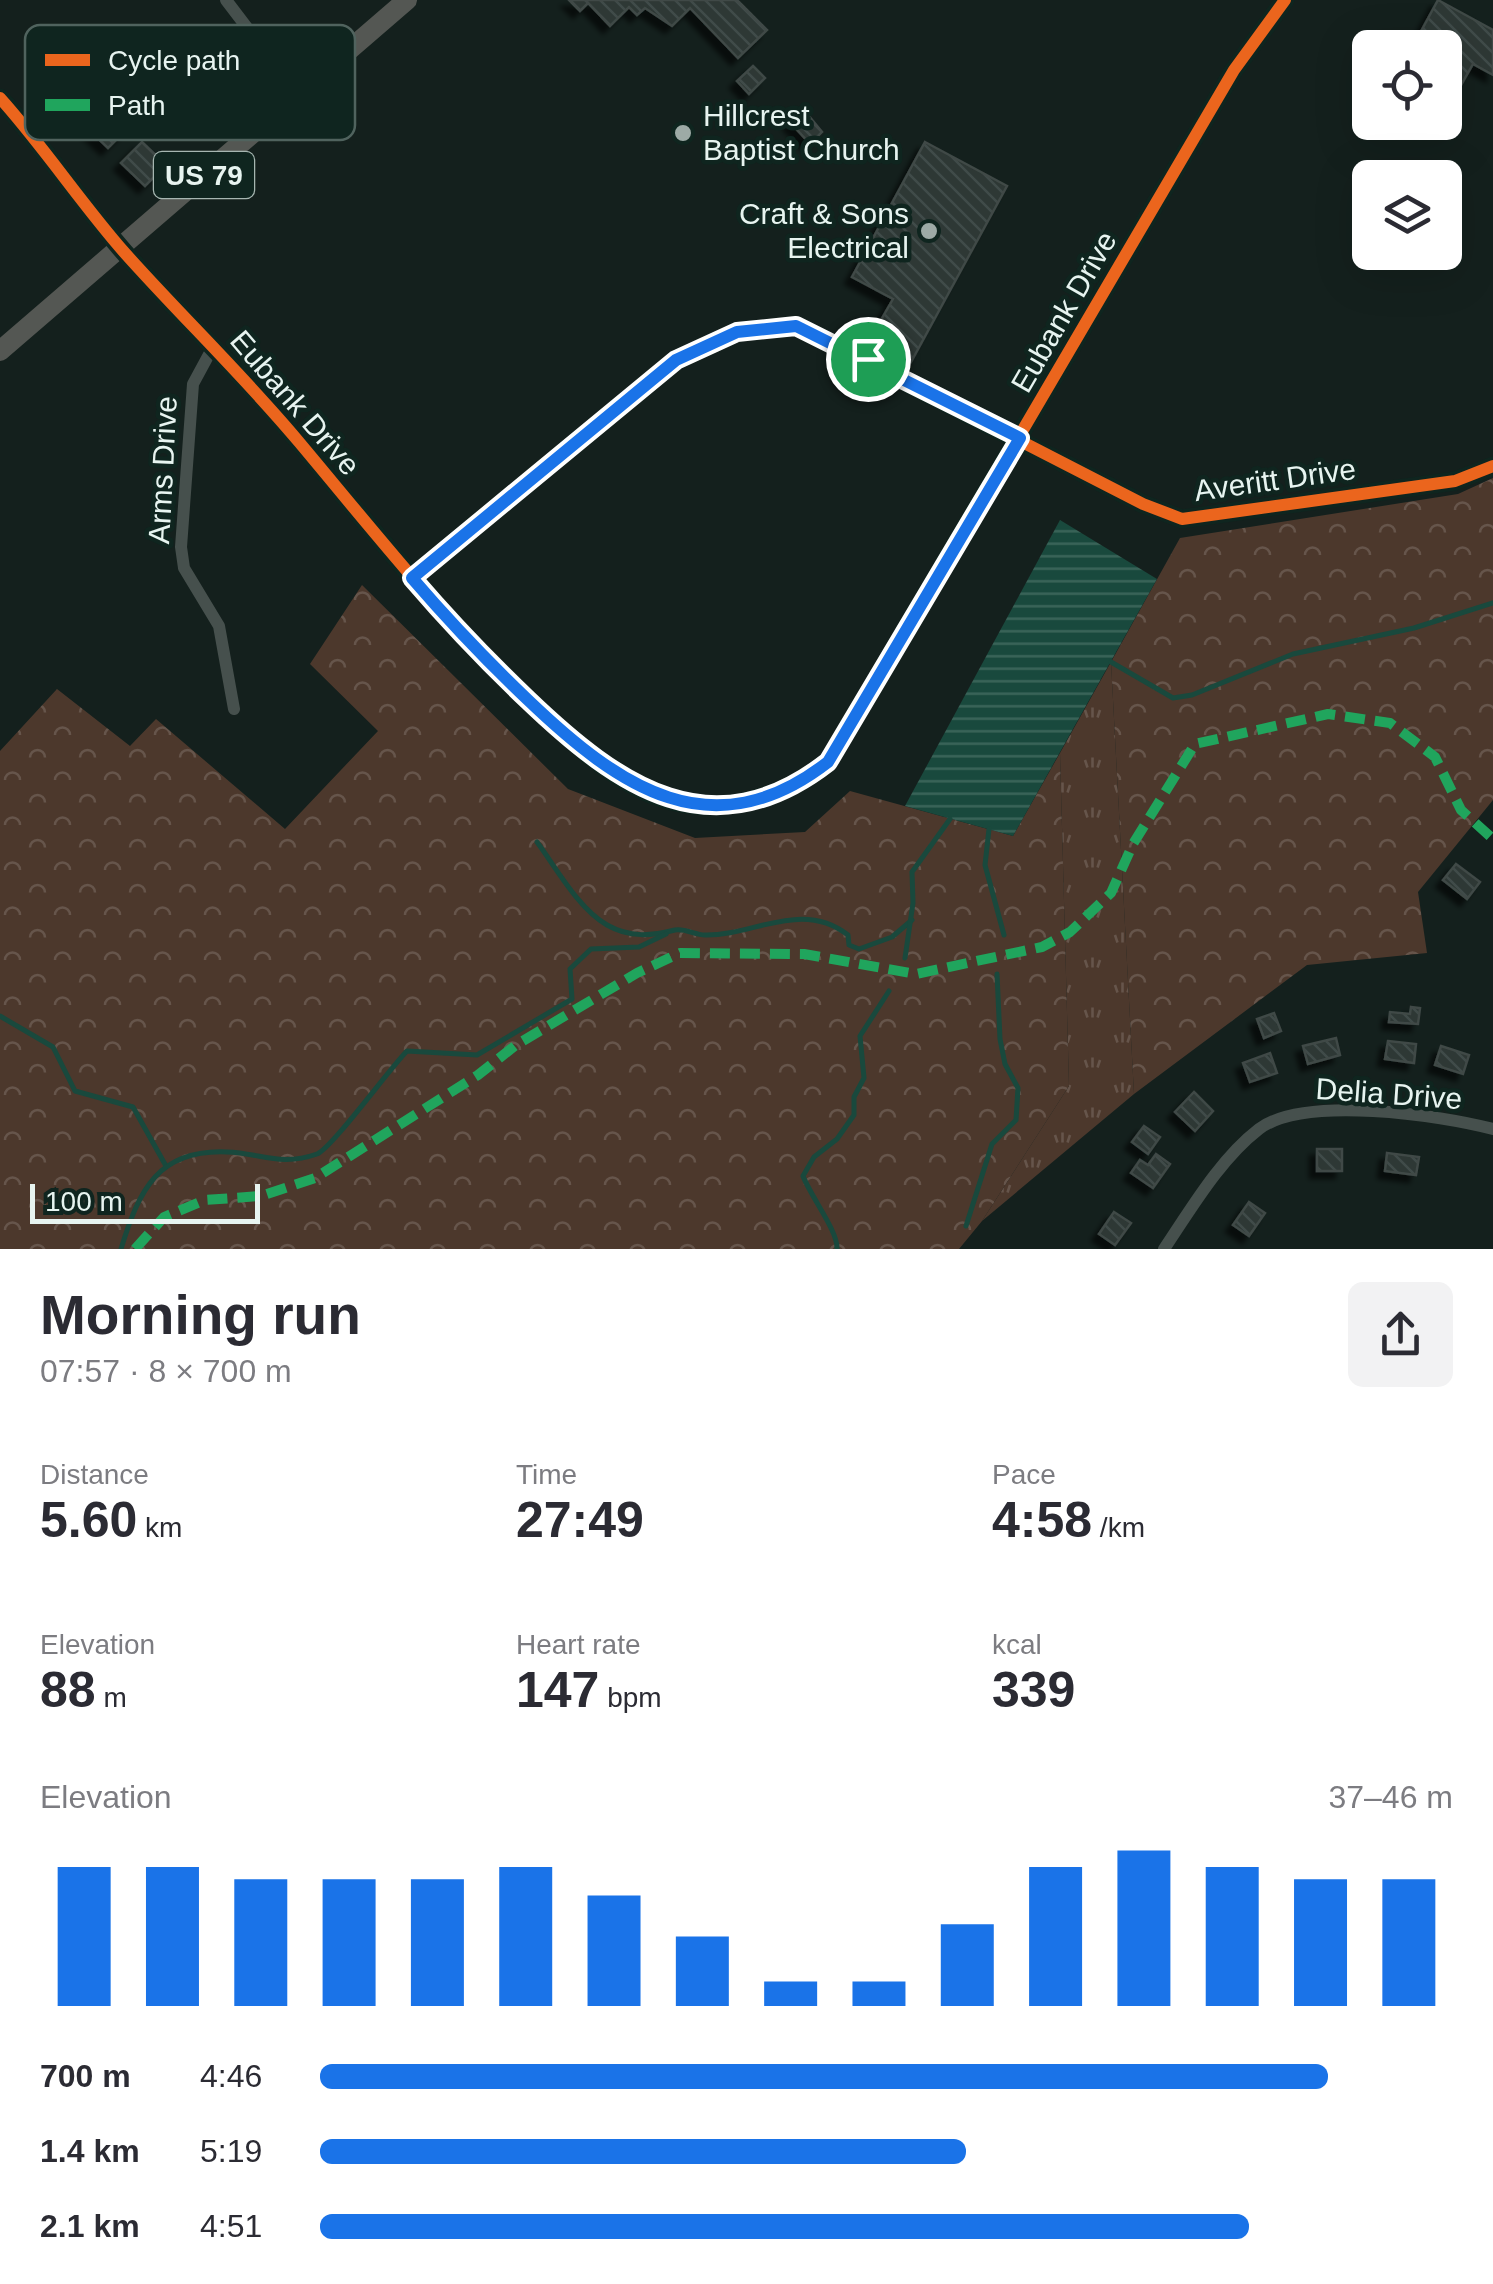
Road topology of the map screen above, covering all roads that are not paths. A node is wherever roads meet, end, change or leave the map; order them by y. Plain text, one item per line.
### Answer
1 (226, 0) edge
2 (408, 0) edge
3 (1285, 0) edge
4 (245, 25) edge
5 (355, 45) edge
6 (0, 98) edge
7 (25, 129) edge
8 (34, 140) edge
9 (245, 140) edge
10 (121, 249) junction
11 (213, 347) junction
12 (0, 351) edge
13 (1020, 438) junction
14 (1493, 466) edge
15 (412, 578) junction
16 (234, 710) dead end
17 (1493, 1129) edge
18 (1164, 1249) edge

1 - 4 street
2 - 5 main road, US 79
3 - 13 street, Eubank Drive
6 - 7 street, Eubank Drive
8 - 10 street, Eubank Drive
9 - 10 main road, US 79
10 - 11 street, Eubank Drive
10 - 12 main road, US 79
11 - 15 street, Eubank Drive
11 - 16 street, Arms Drive
13 - 14 street, Averitt Drive
13 - 15 street, Averitt Drive
13 - 15 street, Eubank Drive
17 - 18 street, Delia Drive

